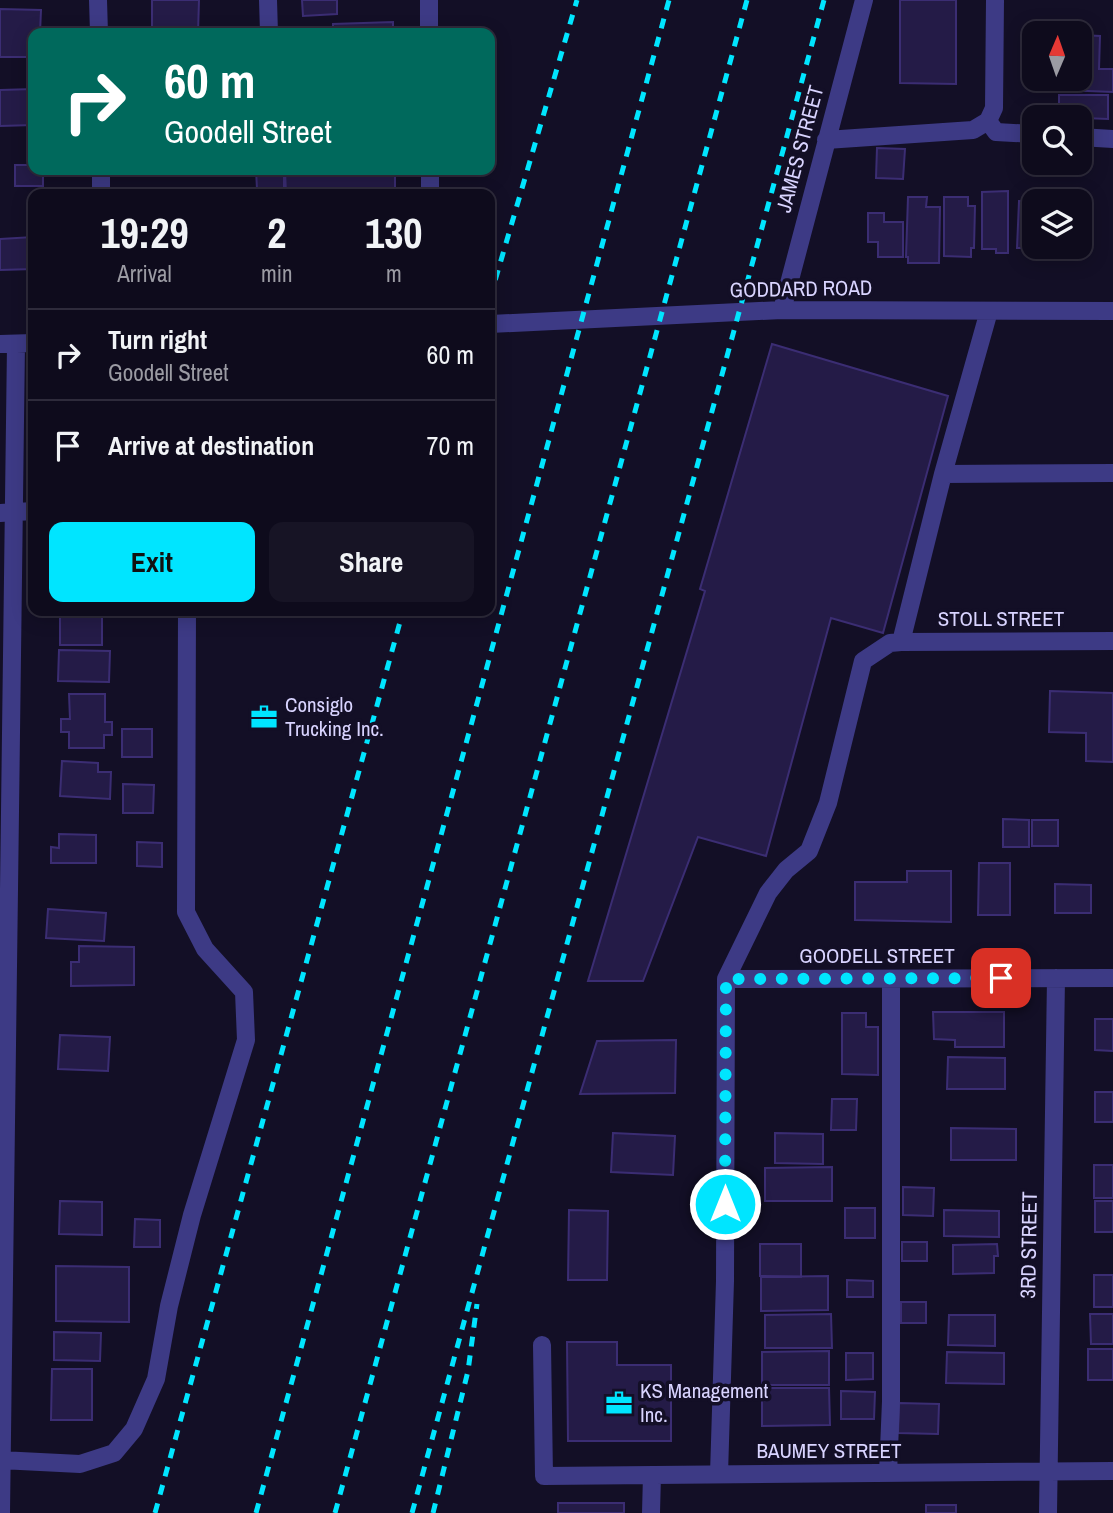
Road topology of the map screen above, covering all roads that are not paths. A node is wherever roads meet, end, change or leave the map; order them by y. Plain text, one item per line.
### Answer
1 (99, 0) edge
2 (268, 0) edge
3 (429, 0) edge
4 (864, 0) edge
5 (995, 0) edge
6 (99, 28) edge
7 (269, 28) edge
8 (429, 28) edge
9 (988, 121) junction
10 (1022, 133) edge
11 (1092, 138) edge
12 (1113, 139) edge
13 (826, 140) junction
14 (782, 310) junction
15 (989, 311) junction
16 (1113, 311) edge
17 (495, 324) edge
18 (17, 344) edge
19 (1113, 473) edge
20 (943, 474) junction
21 (28, 511) edge
22 (7, 513) edge
23 (187, 616) edge
24 (1113, 641) edge
25 (896, 642) junction
26 (1056, 978) junction
27 (1113, 978) edge
28 (726, 979) junction
29 (891, 979) junction
30 (542, 1345) dead end
31 (1, 1460) edge
32 (1113, 1471) edge
33 (1049, 1472) junction
34 (888, 1473) junction
35 (719, 1474) junction
36 (652, 1475) junction
37 (1, 1513) edge
38 (651, 1513) edge
39 (1048, 1513) edge

1 - 6 street
2 - 7 street
3 - 8 street
4 - 13 street, JAMES STREET
5 - 9 street
9 - 10 street
9 - 13 street
11 - 12 street
13 - 14 street, JAMES STREET
14 - 15 street, GODDARD ROAD
14 - 17 street, GODDARD ROAD
15 - 16 street, GODDARD ROAD
15 - 20 street
18 - 22 street
19 - 20 street
20 - 25 street
21 - 22 street
22 - 31 street
23 - 31 street
24 - 25 street, STOLL STREET
25 - 28 street
26 - 27 street, GOODELL STREET
26 - 29 street, GOODELL STREET
26 - 33 street, 3RD STREET
28 - 29 street, GOODELL STREET
28 - 35 street
29 - 34 street
30 - 36 street, BAUMEY STREET
31 - 37 street
32 - 33 street, BAUMEY STREET
33 - 34 street, BAUMEY STREET
33 - 39 street, 3RD STREET
34 - 35 street, BAUMEY STREET
35 - 36 street, BAUMEY STREET
36 - 38 street

